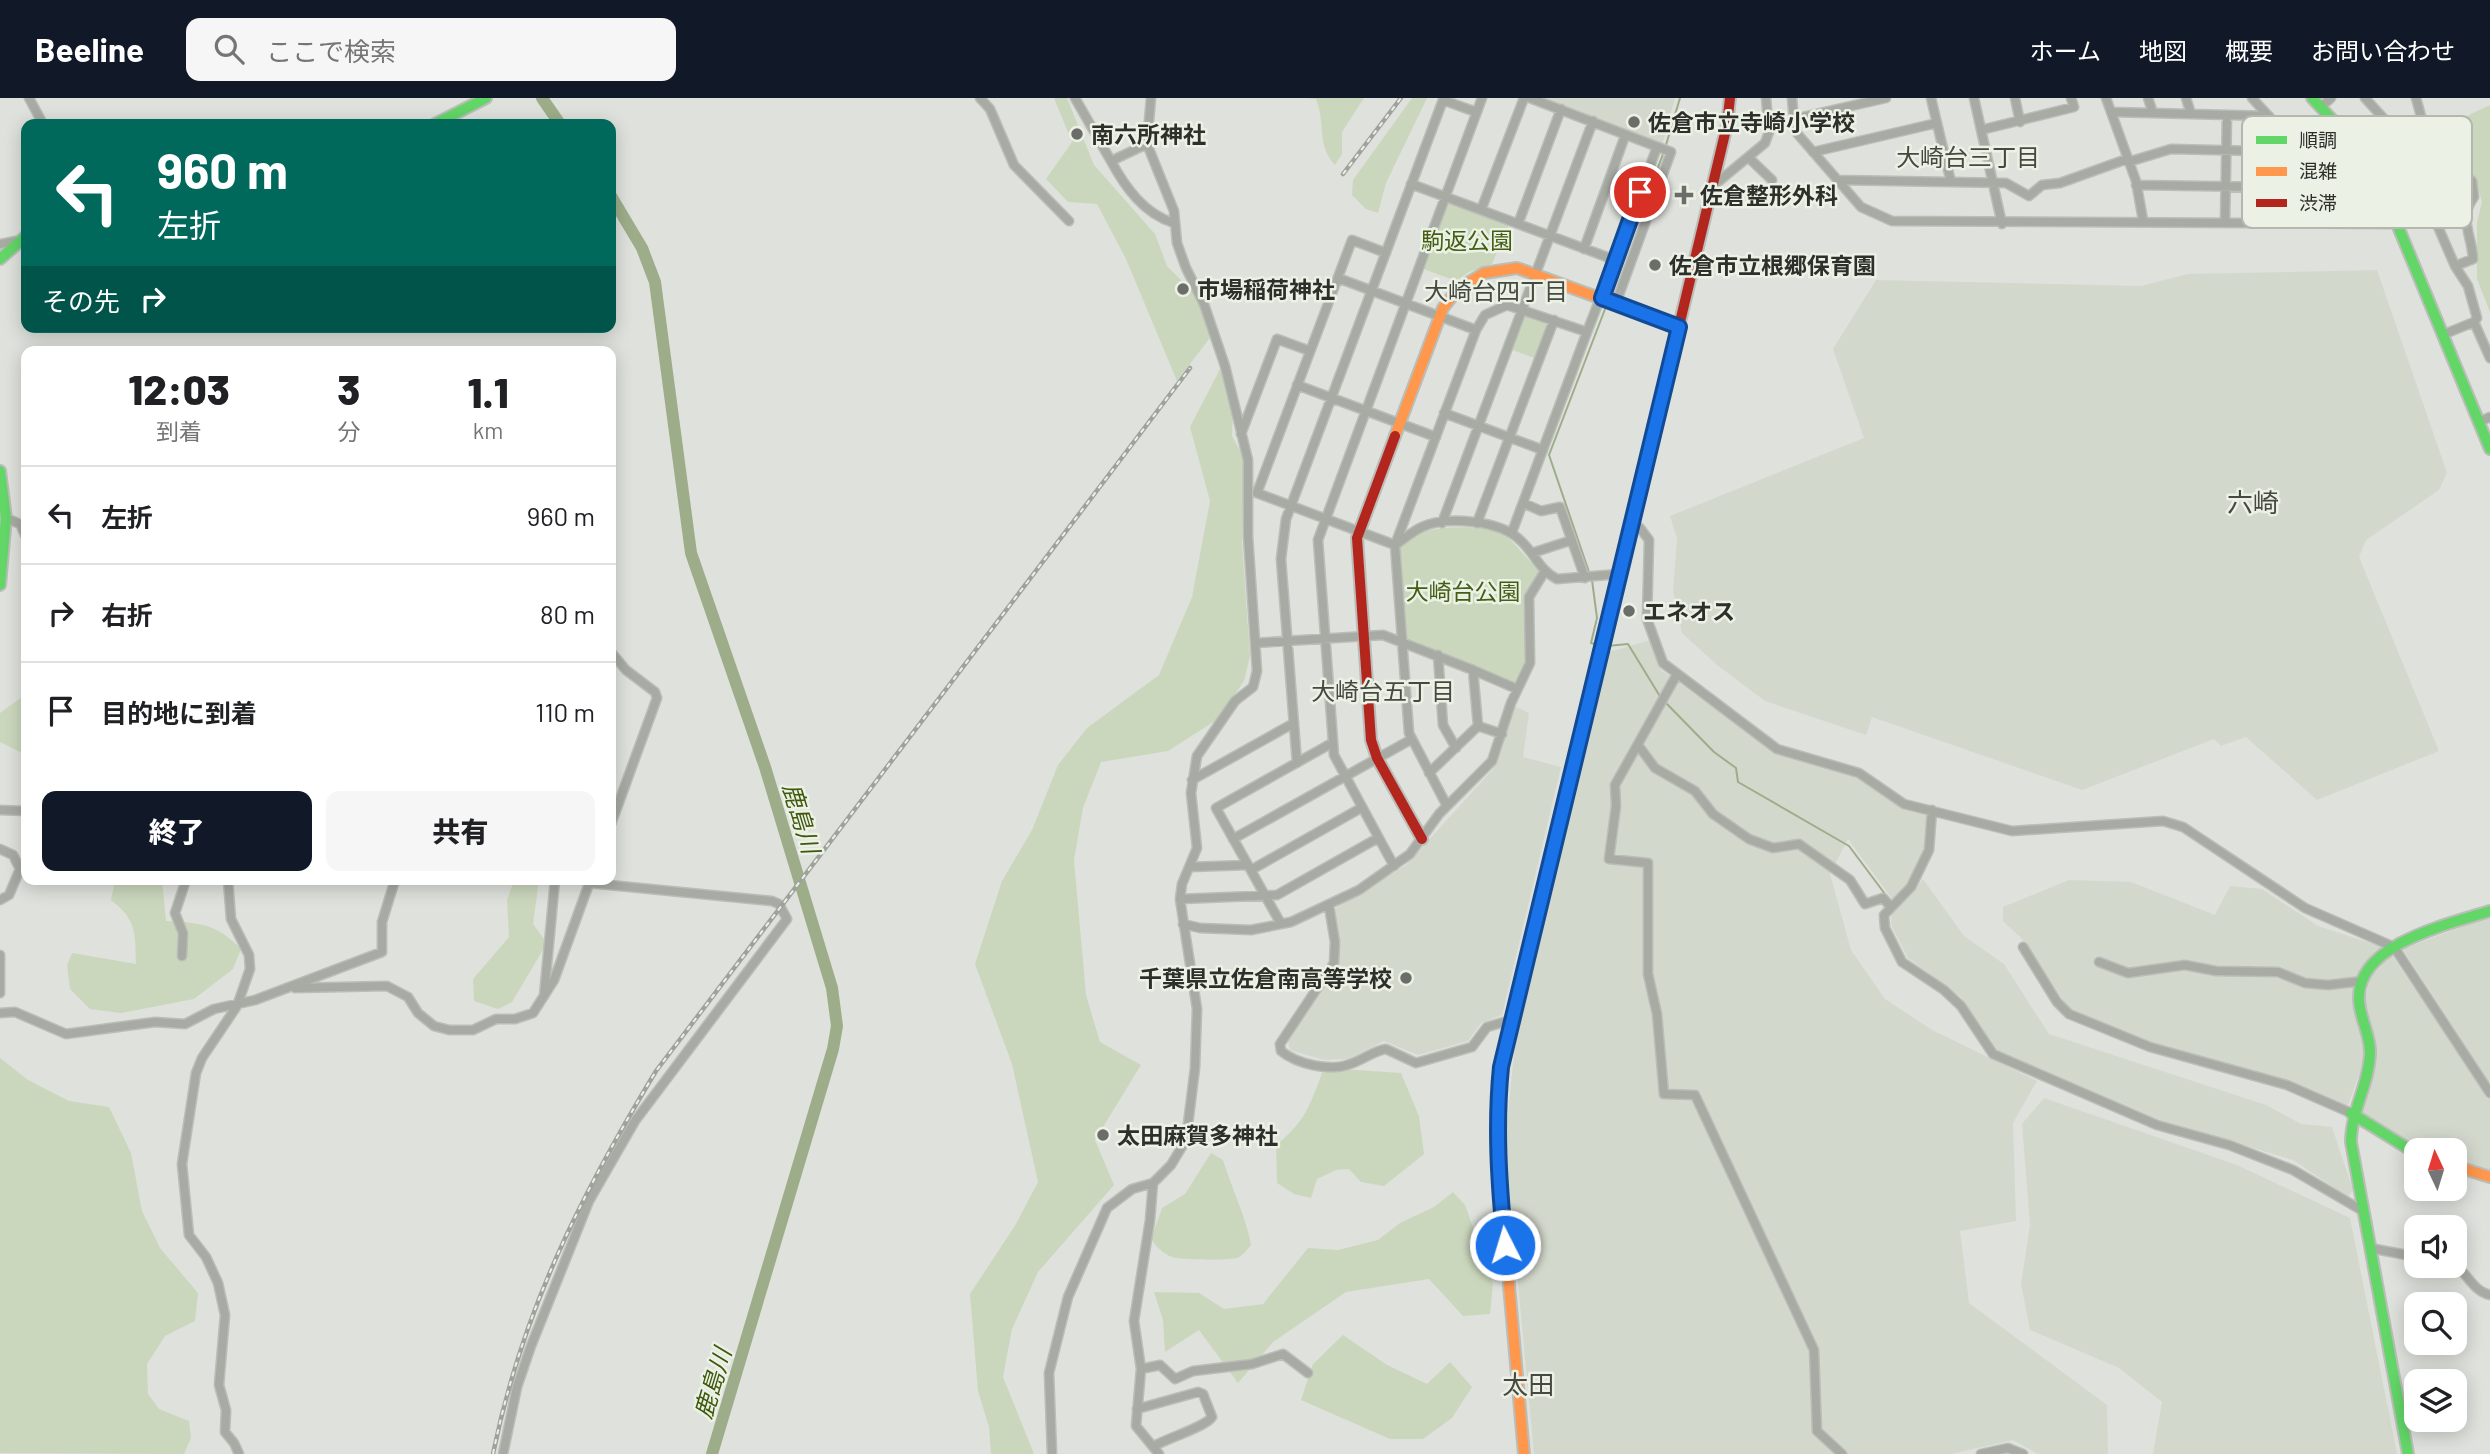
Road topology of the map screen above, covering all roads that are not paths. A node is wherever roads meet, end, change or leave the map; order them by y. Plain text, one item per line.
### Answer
1 (29, 98) edge
2 (486, 98) edge
3 (980, 98) edge
4 (1067, 98) edge
5 (1151, 98) edge
6 (1482, 98) edge
7 (1524, 98) edge
8 (1530, 98) edge
9 (1730, 98) edge
10 (1766, 98) edge
11 (1791, 98) edge
12 (1886, 98) edge
13 (1931, 98) edge
14 (1974, 98) edge
15 (2015, 98) edge
16 (2071, 98) edge
17 (2106, 98) edge
18 (2148, 98) edge
19 (2186, 98) edge
20 (2252, 98) edge
21 (2312, 98) edge
22 (2331, 98) edge
23 (2365, 98) edge
24 (2416, 98) edge
25 (1076, 100) edge
26 (2321, 107) junction
27 (1560, 109) junction
28 (1476, 112) junction
29 (2111, 112) junction
30 (2153, 113) junction
31 (2191, 114) junction
32 (2227, 115) junction
33 (2269, 116) joint
34 (2329, 116) edge
35 (2381, 116) edge
36 (2421, 116) edge
37 (40, 119) edge
38 (445, 119) edge
39 (1794, 119) junction
40 (1592, 121) junction
41 (2021, 122) junction
42 (1937, 123) junction
43 (1981, 130) junction
44 (1625, 136) junction
45 (1147, 144) junction
46 (1657, 147) junction
47 (2226, 150) junction
48 (2242, 150) edge
49 (1813, 152) junction
50 (1749, 158) junction
51 (1111, 160) junction
52 (2127, 161) junction
53 (1772, 180) dead end
54 (1838, 180) junction
55 (2472, 181) edge
56 (1951, 182) junction
57 (1993, 183) junction
58 (1411, 184) junction
59 (2136, 185) junction
60 (2225, 186) junction
61 (2242, 186) edge
62 (1712, 187) junction
63 (1445, 197) junction
64 (2472, 199) edge
65 (1482, 210) junction
66 (2143, 220) junction
67 (1069, 222) dead end
68 (2225, 222) junction
69 (2242, 222) edge
70 (1174, 223) junction
71 (2002, 223) junction
72 (1518, 224) junction
73 (2399, 228) edge
74 (2439, 228) edge
75 (2469, 228) edge
76 (1549, 236) junction
77 (21, 239) edge
78 (0, 244) edge
79 (1584, 248) junction
80 (1385, 253) junction
81 (0, 259) edge
82 (1615, 260) junction
83 (2455, 266) junction
84 (1535, 273) junction
85 (1338, 278) junction
86 (1371, 291) junction
87 (1602, 298) junction
88 (1405, 303) junction
89 (1616, 303) junction
90 (1522, 308) junction
91 (1440, 316) junction
92 (1554, 320) junction
93 (2474, 322) junction
94 (1679, 327) junction
95 (1476, 330) junction
96 (1587, 332) junction
97 (2442, 335) junction
98 (1310, 351) junction
99 (2490, 358) edge
100 (1297, 385) junction
101 (1331, 398) junction
102 (1364, 410) junction
103 (1444, 413) junction
104 (2490, 417) edge
105 (2479, 422) junction
106 (1400, 423) junction
107 (1478, 426) junction
108 (1241, 435) junction
109 (1436, 437) junction
110 (1510, 438) junction
111 (2490, 449) edge
112 (1543, 450) junction
113 (0, 471) edge
114 (1523, 503) junction
115 (1290, 506) junction
116 (6, 518) junction
117 (1324, 518) junction
118 (1442, 523) junction
119 (1477, 523) junction
120 (21, 526) edge
121 (1632, 526) junction
122 (1359, 531) junction
123 (1512, 532) junction
124 (1572, 540) junction
125 (1395, 545) junction
126 (1532, 553) junction
127 (1545, 571) junction
128 (1620, 574) junction
129 (1585, 578) junction
130 (0, 585) edge
131 (1362, 635) junction
132 (1323, 638) junction
133 (1288, 640) junction
134 (1401, 640) junction
135 (1255, 643) junction
136 (1438, 655) junction
137 (616, 658) edge
138 (1473, 670) junction
139 (1676, 676) junction
140 (1517, 689) junction
141 (1294, 723) junction
142 (1479, 726) junction
143 (1502, 733) junction
144 (1412, 739) junction
145 (1332, 743) junction
146 (1637, 745) junction
147 (1456, 748) junction
148 (1377, 758) junction
149 (1297, 763) junction
150 (1429, 774) junction
151 (1344, 777) junction
152 (1192, 780) junction
153 (1447, 806) junction
154 (1362, 808) junction
155 (0, 810) edge
156 (616, 810) edge
157 (1932, 810) junction
158 (21, 811) edge
159 (1378, 838) junction
160 (1233, 839) junction
161 (1422, 839) junction
162 (0, 849) edge
163 (1394, 866) junction
164 (1190, 867) junction
165 (1249, 867) junction
166 (184, 885) edge
167 (228, 885) edge
168 (393, 885) edge
169 (555, 885) edge
170 (589, 885) edge
171 (616, 885) edge
172 (1265, 896) junction
173 (0, 900) edge
174 (1180, 900) junction
175 (1329, 906) junction
176 (1891, 907) junction
177 (2490, 911) edge
178 (1183, 924) junction
179 (1281, 924) junction
180 (2023, 947) dead end
181 (2393, 947) junction
182 (0, 955) edge
183 (182, 956) dead end
184 (2099, 962) dead end
185 (2363, 981) junction
186 (289, 988) junction
187 (0, 993) edge
188 (544, 996) junction
189 (237, 1006) junction
190 (0, 1013) edge
191 (1511, 1020) junction
192 (2490, 1094) edge
193 (2351, 1113) junction
194 (2404, 1146) edge
195 (2468, 1170) edge
196 (2490, 1177) edge
197 (1153, 1183) junction
198 (2364, 1211) junction
199 (2370, 1248) junction
200 (2404, 1255) edge
201 (2467, 1277) edge
202 (2490, 1295) edge
203 (1141, 1368) junction
204 (1308, 1373) dead end
205 (1137, 1409) junction
206 (1157, 1450) edge
207 (239, 1454) edge
208 (503, 1454) edge
209 (1052, 1454) edge
210 (1524, 1454) edge
211 (1842, 1454) edge
212 (1982, 1454) edge
213 (2023, 1454) edge
214 (2408, 1454) edge

1 - 37 street
2 - 38 street
3 - 67 street
4 - 25 street
5 - 45 street
6 - 28 street
7 - 65 street
8 - 27 street
9 - 62 street
10 - 50 street
11 - 39 street
12 - 39 street
13 - 42 street
14 - 43 street
15 - 41 street
16 - 41 street
17 - 29 street
18 - 30 street
19 - 31 street
20 - 33 street
21 - 26 street
22 - 26 street
23 - 35 street
24 - 36 street
25 - 51 street
26 - 34 street
27 - 40 street
27 - 72 street
28 - 58 street
28 - 63 street
29 - 30 street
29 - 52 street
30 - 31 street
31 - 32 street
32 - 33 street
32 - 47 street
39 - 49 street
40 - 44 street
40 - 76 street
41 - 43 street
42 - 49 street
42 - 56 street
43 - 57 street
44 - 46 street
44 - 79 street
45 - 51 street
45 - 70 street
46 - 82 street
46 - 89 street
47 - 48 street
47 - 52 street
47 - 60 street
49 - 54 street
50 - 53 street
50 - 62 street
51 - 70 street
52 - 57 street
52 - 59 street
54 - 56 street
54 - 71 street
55 - 64 street
56 - 57 street
57 - 71 street
58 - 63 street
58 - 80 street
59 - 60 street
59 - 66 street
60 - 61 street
60 - 68 street
62 - 94 street
63 - 65 street
63 - 88 street
65 - 72 street
66 - 68 street
66 - 71 street
68 - 69 street
70 - 108 street
72 - 76 street
73 - 97 street
74 - 83 street
75 - 83 street
76 - 79 street
76 - 84 street
77 - 78 street
77 - 81 street
79 - 82 street
80 - 85 street
80 - 86 street
82 - 87 street
83 - 93 street
84 - 87 street
84 - 90 street
84 - 91 street
85 - 86 street
85 - 98 street
86 - 88 street
86 - 101 street
87 - 89 street
87 - 96 street
88 - 91 street
88 - 102 street
89 - 94 street
90 - 92 street
90 - 95 street
90 - 107 street
91 - 95 street
91 - 106 street
92 - 96 street
92 - 110 street
93 - 97 street
93 - 99 street
94 - 121 street
95 - 103 street
96 - 112 street
97 - 105 street
98 - 100 street
98 - 108 street
100 - 101 street
100 - 115 street
101 - 102 street
101 - 115 street
102 - 106 street
102 - 117 street
103 - 107 street
103 - 109 street
104 - 105 street
105 - 111 street
106 - 109 street
106 - 122 street
107 - 110 street
107 - 118 street
108 - 135 street
109 - 125 street
110 - 112 street
110 - 119 street
112 - 114 street
113 - 116 street
114 - 123 street
114 - 124 street
115 - 117 street
115 - 133 street
116 - 120 street
116 - 130 street
117 - 122 street
117 - 132 street
118 - 119 street
118 - 125 street
119 - 123 street
121 - 128 street
121 - 139 street
122 - 125 street
122 - 131 street
123 - 126 street
124 - 126 street
124 - 129 street
125 - 134 street
126 - 127 street
127 - 129 street
127 - 140 street
128 - 129 street
128 - 191 street
131 - 132 street
131 - 134 street
131 - 148 street
132 - 133 street
132 - 145 street
133 - 135 street
133 - 141 street
134 - 136 street
134 - 144 street
135 - 152 street
136 - 138 street
136 - 147 street
137 - 156 street
138 - 140 street
138 - 142 street
139 - 146 street
139 - 157 street
140 - 143 street
141 - 149 street
141 - 152 street
142 - 143 street
142 - 147 street
143 - 153 street
144 - 148 street
144 - 150 street
145 - 149 street
145 - 151 street
146 - 176 street
146 - 211 street
147 - 150 street
148 - 151 street
148 - 161 street
149 - 160 street
150 - 153 street
151 - 154 street
151 - 160 street
152 - 164 street
153 - 161 street
154 - 159 street
154 - 165 street
155 - 158 street
157 - 176 street
157 - 181 street
159 - 163 street
159 - 172 street
160 - 165 street
161 - 163 street
162 - 173 street
163 - 175 street
164 - 165 street
164 - 174 street
165 - 172 street
166 - 183 street
167 - 189 street
168 - 186 street
169 - 188 street
170 - 188 street
171 - 208 street
172 - 174 street
172 - 179 street
174 - 178 street
175 - 179 street
175 - 191 street
176 - 198 street
177 - 181 street
178 - 179 street
178 - 197 street
180 - 193 street
181 - 185 street
181 - 192 street
182 - 187 street
184 - 185 street
185 - 193 street
186 - 188 street
186 - 189 street
189 - 190 street
189 - 207 street
191 - 210 street
193 - 194 street
193 - 198 street
195 - 196 street
197 - 203 street
197 - 209 street
198 - 199 street
199 - 200 street
199 - 214 street
201 - 202 street
203 - 204 street
203 - 205 street
205 - 206 street
205 - 206 street
212 - 213 street

